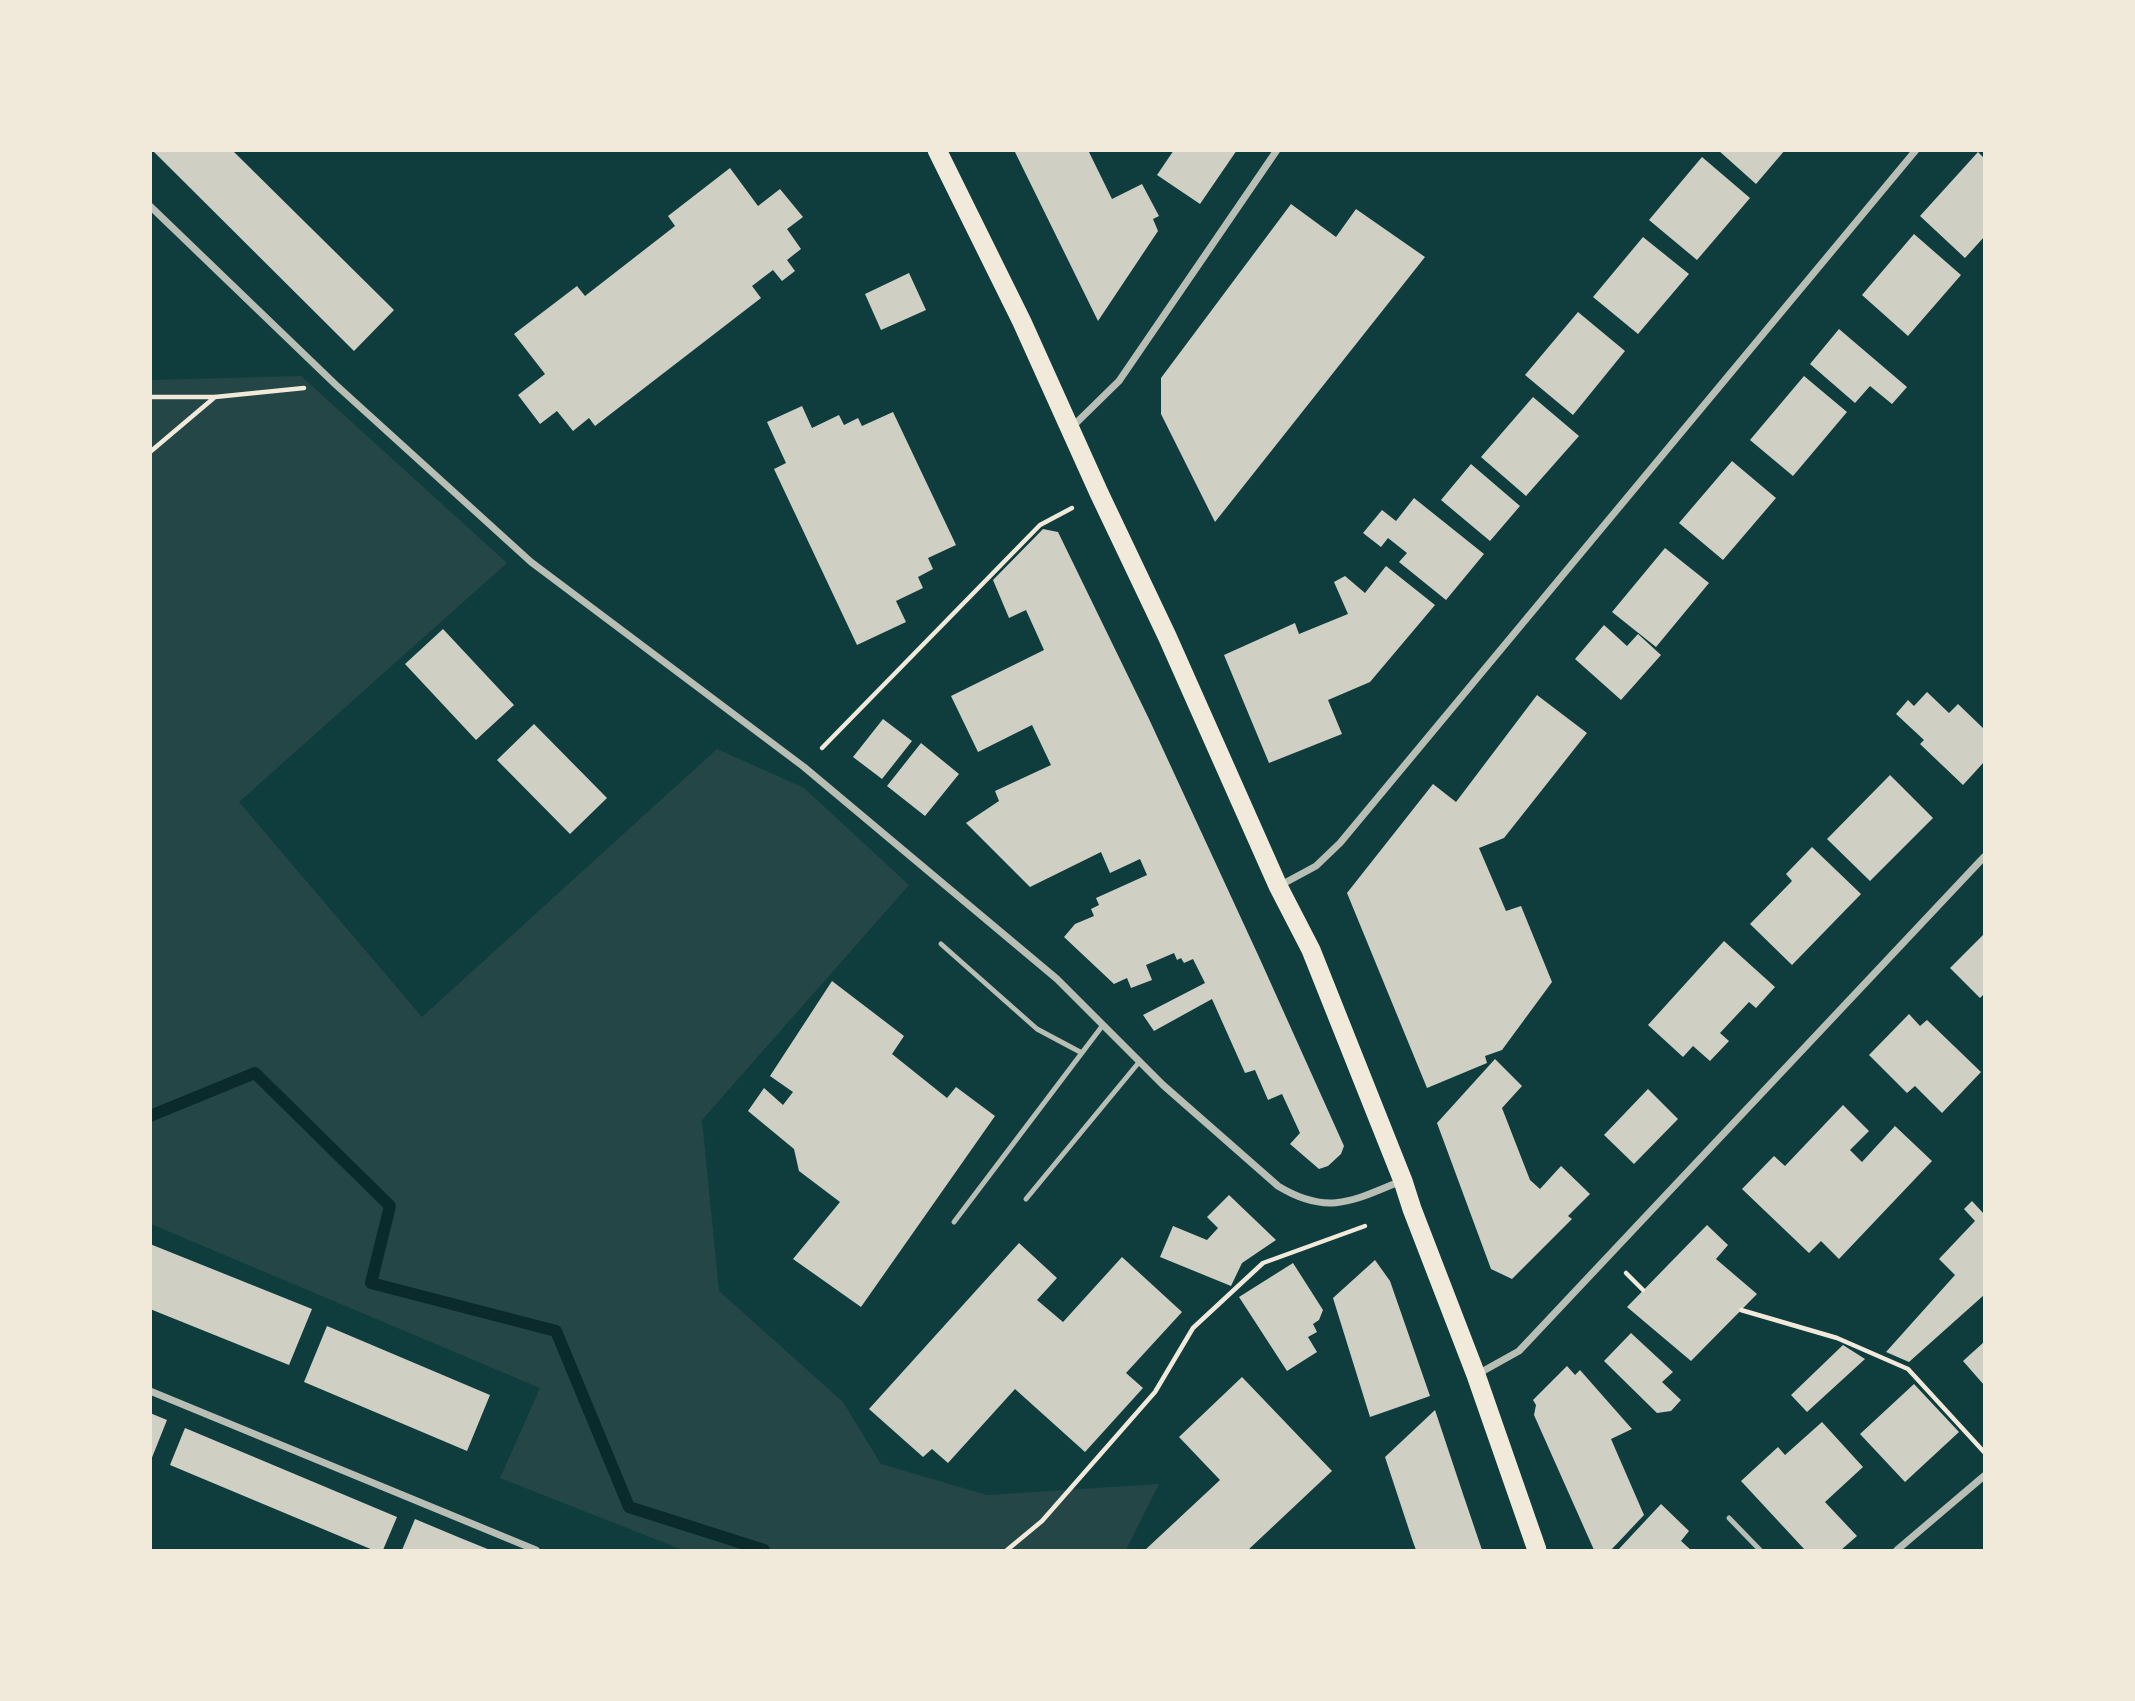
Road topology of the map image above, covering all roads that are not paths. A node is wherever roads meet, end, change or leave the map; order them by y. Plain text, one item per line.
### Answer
1 (937, 150) edge
2 (1277, 150) edge
3 (1916, 150) edge
4 (150, 206) edge
5 (1070, 429) junction
6 (1984, 858) edge
7 (1278, 886) junction
8 (941, 944) dead end
9 (1103, 1025) junction
10 (1082, 1053) junction
11 (1140, 1061) junction
12 (1403, 1181) junction
13 (1026, 1199) dead end
14 (954, 1222) dead end
15 (1476, 1375) junction
16 (150, 1391) edge
17 (1984, 1476) edge
18 (1729, 1518) dead end
19 (1901, 1549) edge
20 (536, 1550) edge
21 (1537, 1550) edge
22 (1760, 1550) edge

1 - 5 highway
2 - 5 street
3 - 7 street
4 - 9 street
5 - 7 highway
6 - 15 street
7 - 12 highway
8 - 10 lane
9 - 10 lane
9 - 11 street
10 - 14 lane
11 - 12 street
11 - 13 lane
12 - 15 highway
15 - 21 highway
16 - 20 street
17 - 19 street
18 - 22 lane

